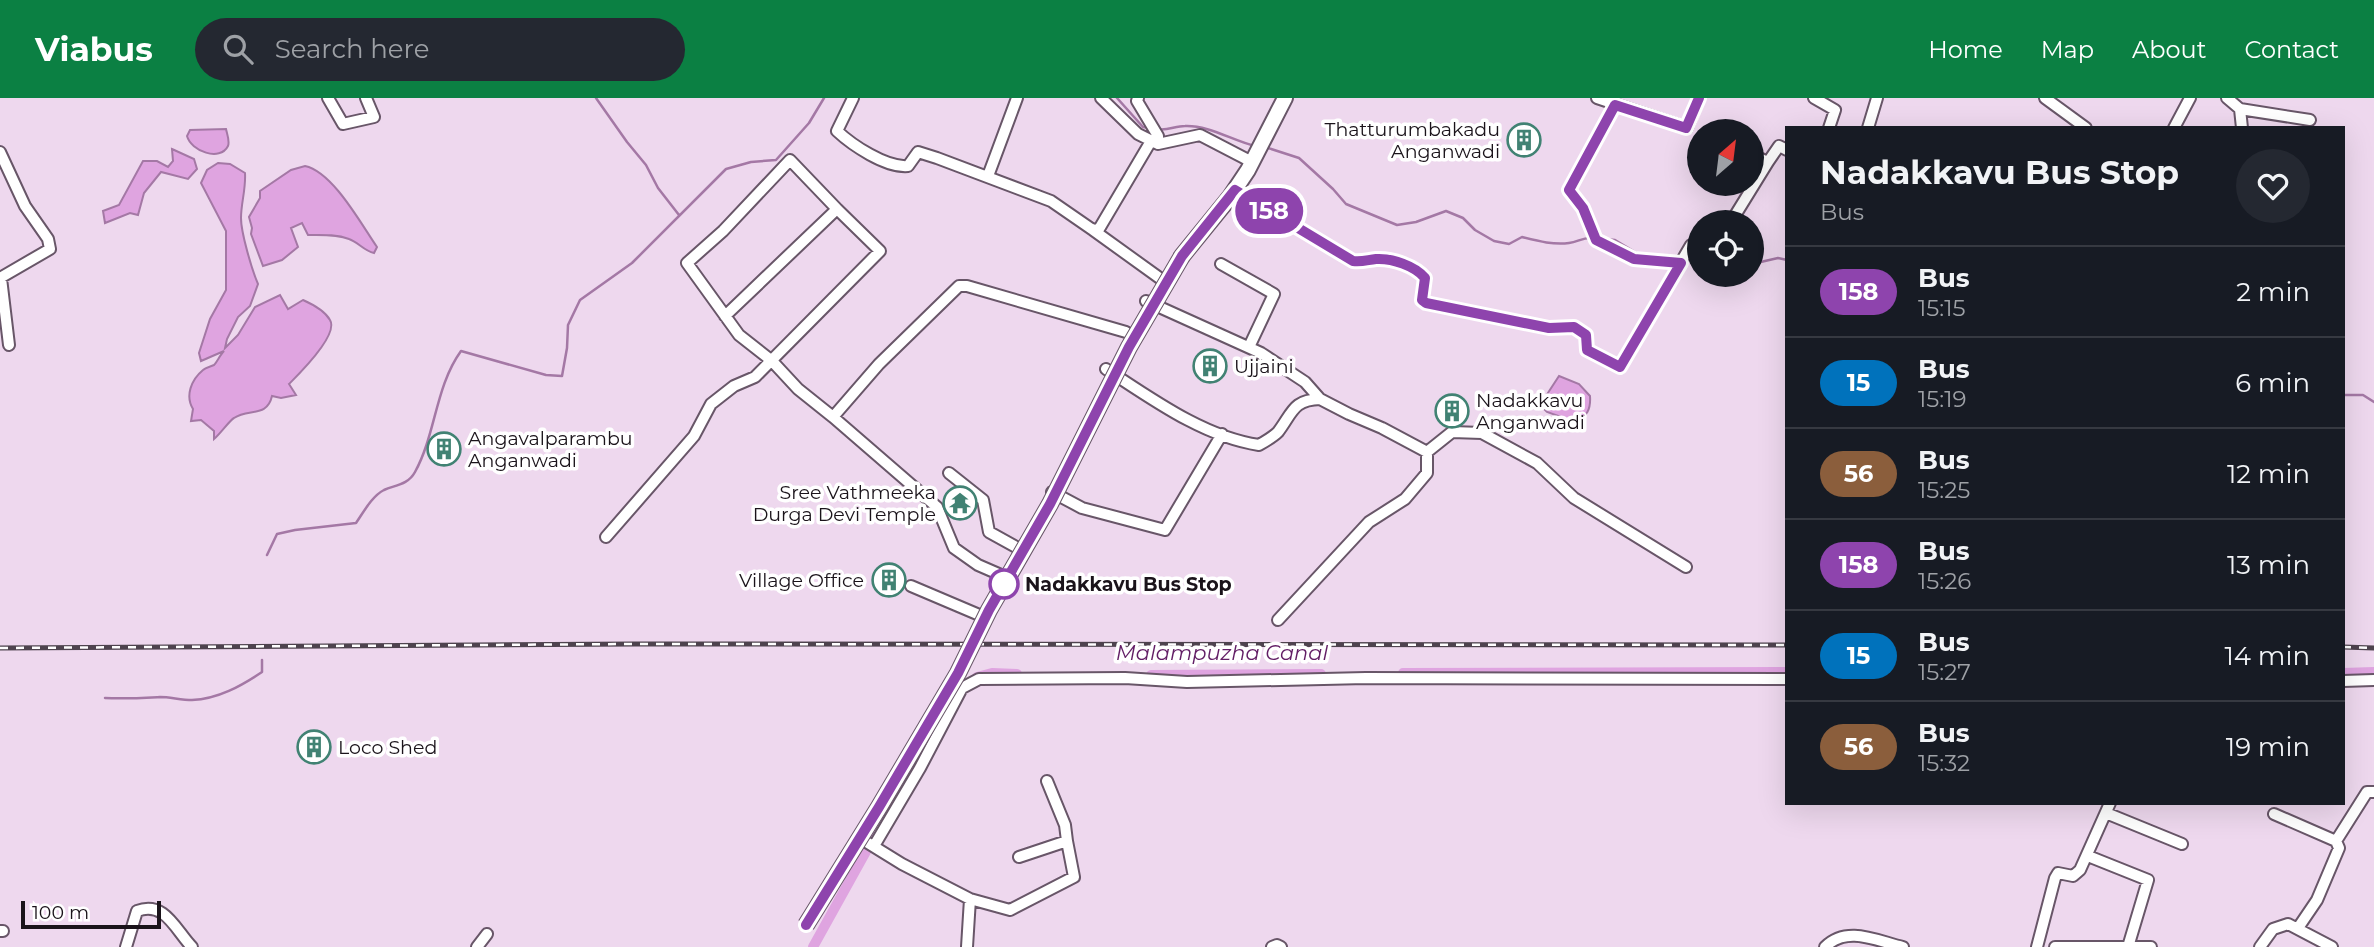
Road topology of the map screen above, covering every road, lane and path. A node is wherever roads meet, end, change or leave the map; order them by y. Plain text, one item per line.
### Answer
1 (328, 98) edge
2 (366, 98) edge
3 (853, 98) edge
4 (1017, 98) edge
5 (1101, 98) edge
6 (1138, 98) edge
7 (1285, 98) edge
8 (1597, 98) edge
9 (1699, 98) edge
10 (1814, 98) edge
11 (1877, 98) edge
12 (2045, 98) edge
13 (2190, 98) edge
14 (2227, 98) edge
15 (1615, 105) junction
16 (2240, 109) junction
17 (2310, 120) dead end
18 (1830, 126) edge
19 (1869, 126) edge
20 (2083, 126) edge
21 (2175, 126) edge
22 (2242, 126) edge
23 (1686, 128) joint
24 (1156, 140) junction
25 (1785, 149) edge
26 (0, 152) edge
27 (1257, 152) junction
28 (1764, 160) edge
29 (1768, 162) junction
30 (988, 177) junction
31 (1235, 190) junction
32 (837, 209) junction
33 (1738, 210) edge
34 (1093, 230) junction
35 (1687, 252) edge
36 (1681, 263) junction
37 (1221, 264) dead end
38 (1, 278) edge
39 (1161, 279) dead end
40 (1146, 301) dead end
41 (725, 316) junction
42 (1126, 332) dead end
43 (9, 345) dead end
44 (1249, 347) junction
45 (772, 361) junction
46 (1106, 369) dead end
47 (1320, 399) junction
48 (833, 417) junction
49 (1222, 434) junction
50 (1427, 452) junction
51 (949, 473) dead end
52 (1052, 492) dead end
53 (606, 537) dead end
54 (1017, 548) dead end
55 (1686, 567) dead end
56 (1000, 575) dead end
57 (911, 586) dead end
58 (977, 614) dead end
59 (1278, 621) dead end
60 (1785, 680) edge
61 (2374, 680) edge
62 (2345, 681) edge
63 (933, 697) dead end
64 (953, 704) junction
65 (1047, 781) dead end
66 (2374, 792) edge
67 (2108, 808) edge
68 (2274, 814) dead end
69 (854, 835) dead end
70 (1067, 841) junction
71 (2336, 841) junction
72 (2182, 844) dead end
73 (871, 845) junction
74 (2088, 856) junction
75 (1019, 857) dead end
76 (971, 898) junction
77 (806, 925) dead end
78 (2298, 928) junction
79 (487, 934) dead end
80 (126, 947) edge
81 (192, 947) edge
82 (477, 947) edge
83 (967, 947) edge
84 (1272, 947) edge
85 (1281, 947) edge
86 (1825, 947) edge
87 (1903, 947) edge
88 (2037, 947) edge
89 (2055, 947) edge
90 (2128, 947) edge
91 (2151, 947) edge
92 (2260, 947) edge
93 (2332, 947) edge

1 - 2 street
3 - 30 street
4 - 30 street
5 - 24 street
6 - 24 street
7 - 27 main road
8 - 15 street
9 - 23 street
10 - 18 street
11 - 19 street
12 - 20 street
13 - 21 street
14 - 16 street
15 - 23 street
15 - 36 street
16 - 17 street
16 - 22 street
24 - 27 street
24 - 34 street
25 - 29 street
26 - 38 street
27 - 31 main road
28 - 29 street
29 - 33 street
30 - 34 street
31 - 36 street
31 - 77 main road, bridge
32 - 41 street
32 - 41 street
32 - 45 street
34 - 39 street
35 - 36 street
37 - 44 street
38 - 43 street
40 - 44 street
41 - 45 street
42 - 48 street
44 - 47 street
45 - 48 street
45 - 53 street
46 - 49 street
47 - 49 street
47 - 50 street
48 - 56 street
49 - 52 street
50 - 55 street
50 - 59 street
51 - 54 street
57 - 58 street
60 - 64 street
61 - 62 street
63 - 64 street, bridge
64 - 73 street
65 - 70 street
66 - 71 street
67 - 72 street
67 - 74 street
68 - 71 street
69 - 73 street
70 - 75 street
70 - 76 street
71 - 78 street
73 - 76 street
74 - 88 street
74 - 90 street
76 - 83 street
78 - 92 street
78 - 93 street
79 - 82 street
80 - 81 street
84 - 85 street
86 - 87 street
89 - 90 street
90 - 91 street

